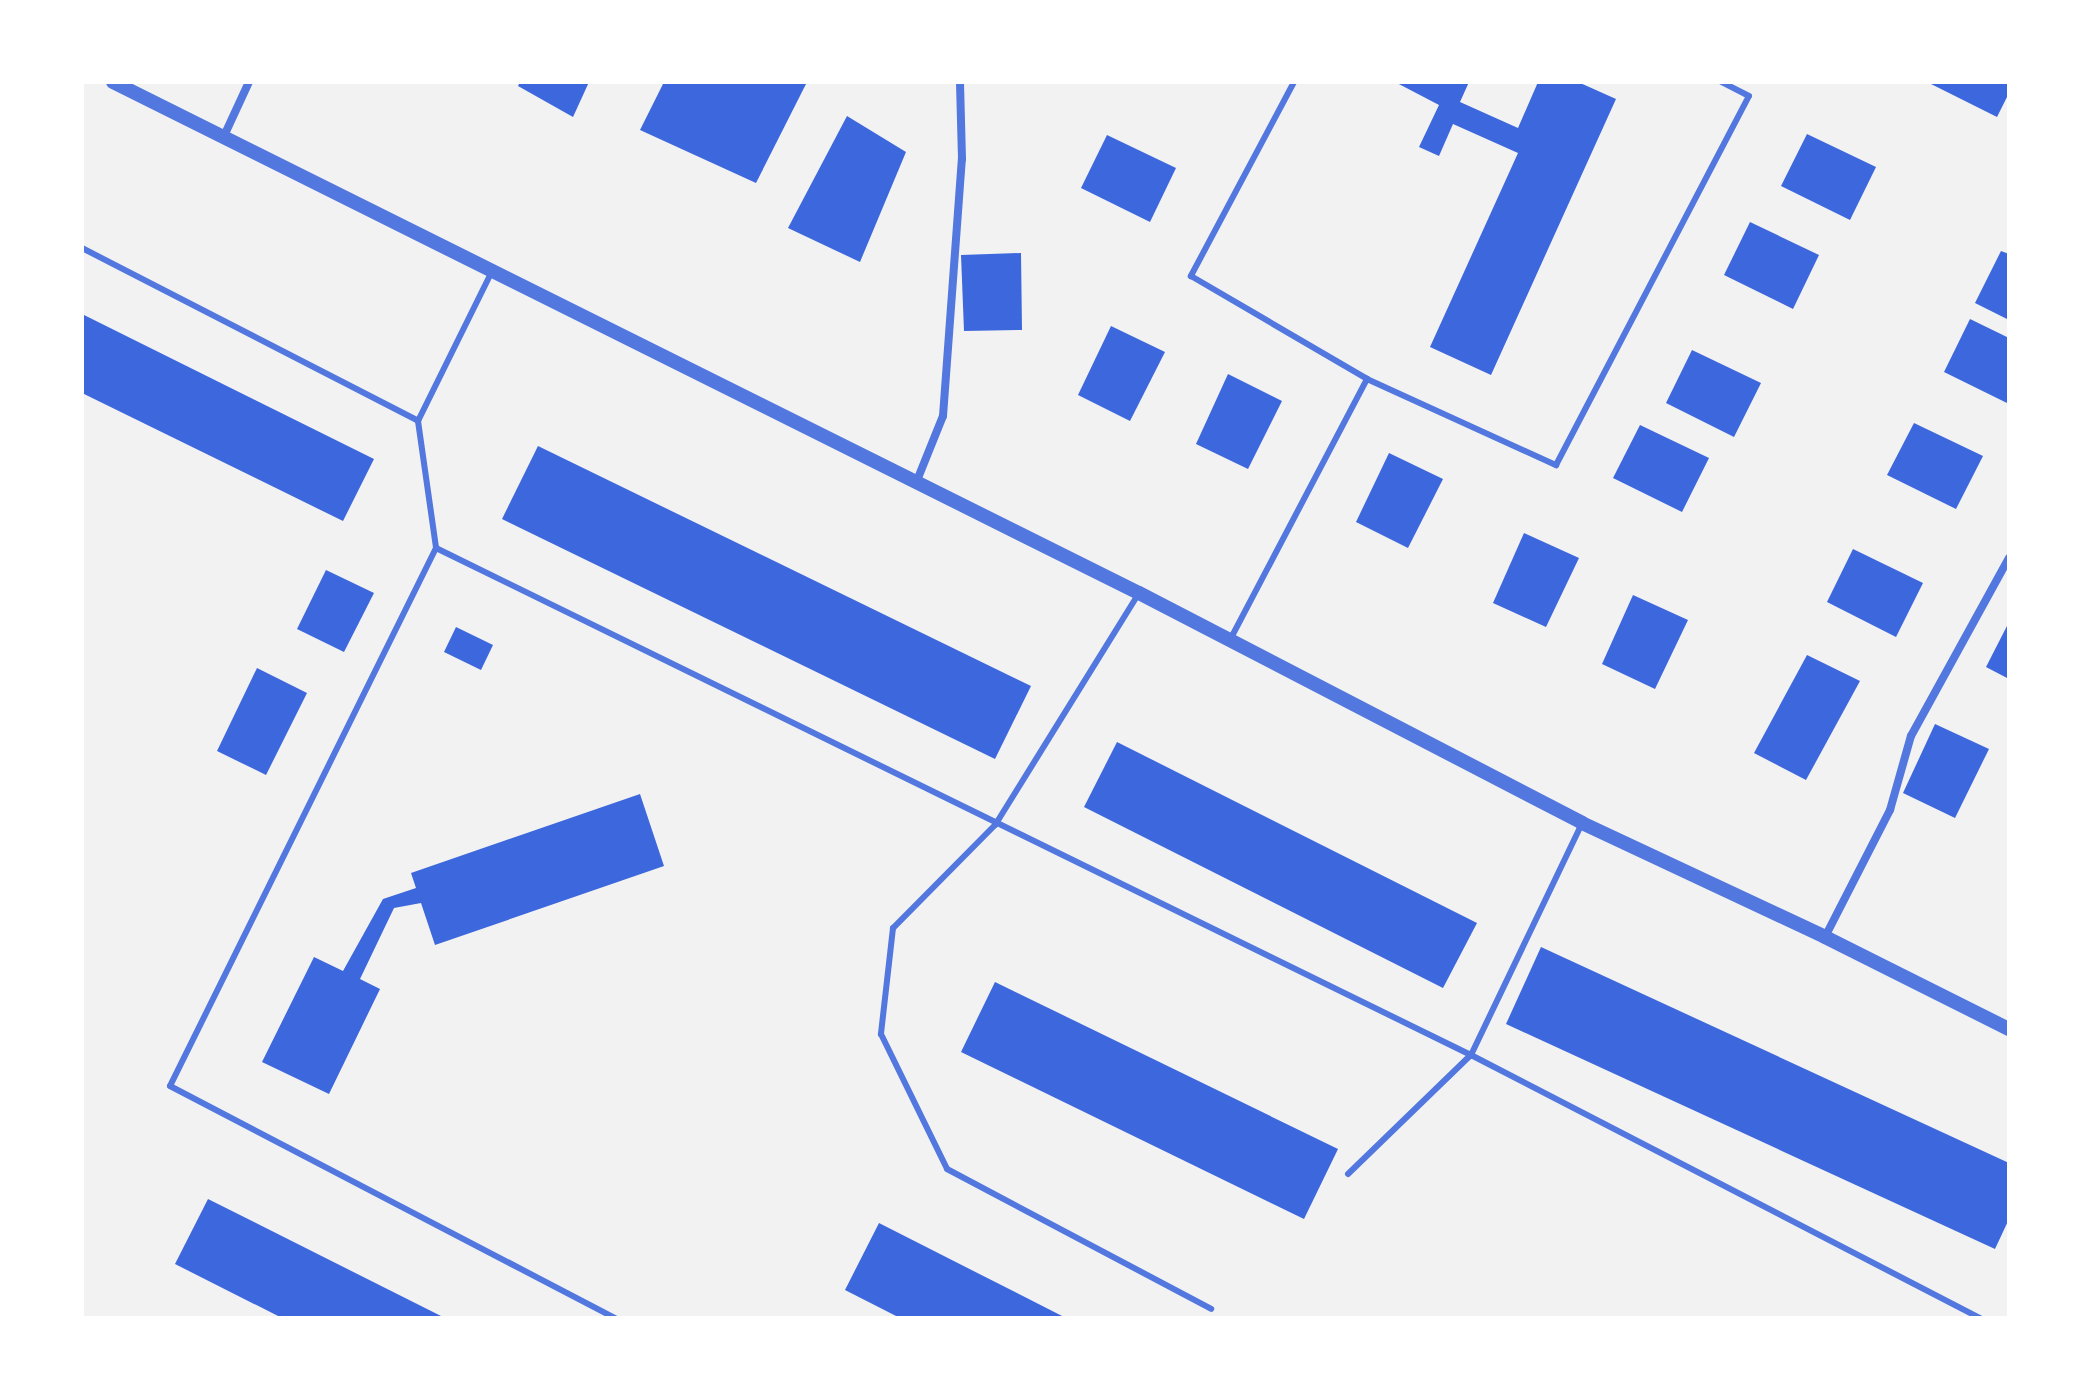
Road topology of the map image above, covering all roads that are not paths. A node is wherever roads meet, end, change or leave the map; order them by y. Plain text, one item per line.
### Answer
1 (113, 82) edge
2 (249, 82) edge
3 (960, 82) edge
4 (1294, 82) edge
5 (1721, 82) edge
6 (224, 136) junction
7 (82, 248) edge
8 (492, 271) junction
9 (1367, 379) junction
10 (418, 421) junction
11 (916, 483) junction
12 (436, 548) junction
13 (2009, 558) edge
14 (1139, 593) junction
15 (1230, 640) junction
16 (1582, 823) junction
17 (995, 825) junction
18 (1825, 937) junction
19 (2009, 1029) edge
20 (1471, 1055) junction
21 (1348, 1174) dead end
22 (1211, 1309) dead end
23 (615, 1318) edge
24 (1980, 1318) edge

1 - 6 street
2 - 6 street
3 - 11 street
4 - 9 lane
5 - 9 lane
6 - 8 street
7 - 10 lane
8 - 10 lane
8 - 11 street
9 - 15 lane
10 - 12 lane
11 - 14 street
12 - 17 lane
12 - 23 lane
13 - 18 street
14 - 15 street
14 - 17 lane
15 - 16 street
16 - 18 street
16 - 20 lane
17 - 20 lane
17 - 22 lane
18 - 19 street
20 - 21 lane
20 - 24 lane

